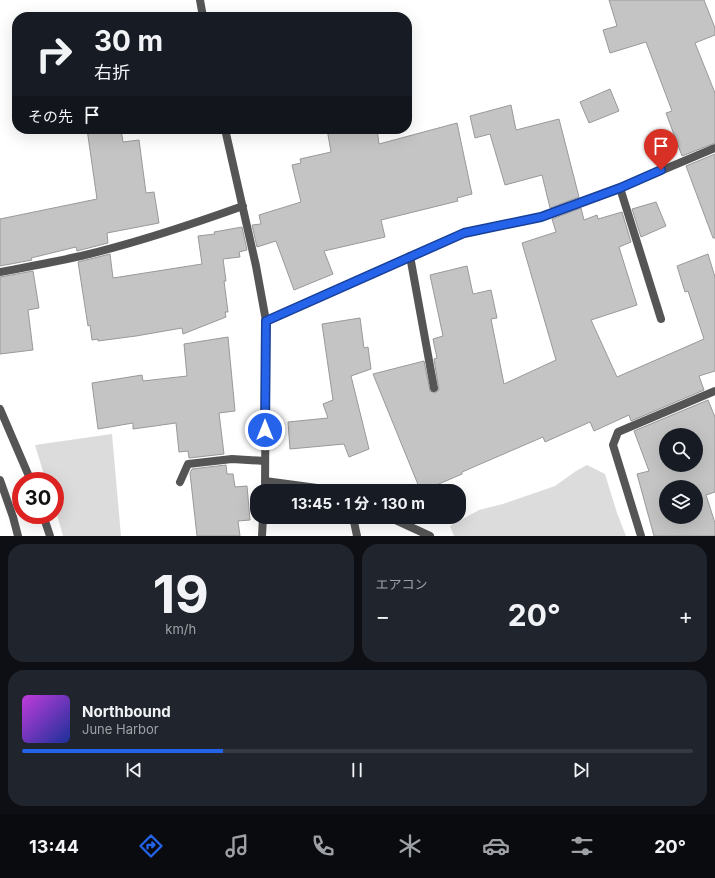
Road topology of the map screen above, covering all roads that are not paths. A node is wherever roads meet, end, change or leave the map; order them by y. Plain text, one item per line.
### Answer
1 (200, 0) edge
2 (202, 12) edge
3 (226, 134) edge
4 (715, 148) edge
5 (620, 188) junction
6 (243, 206) junction
7 (410, 256) junction
8 (0, 272) edge
9 (661, 319) dead end
10 (266, 321) junction
11 (434, 388) dead end
12 (715, 391) edge
13 (0, 409) edge
14 (265, 461) junction
15 (27, 472) edge
16 (0, 480) edge
17 (265, 481) junction
18 (180, 482) dead end
19 (265, 484) edge
20 (287, 484) edge
21 (46, 524) edge
22 (263, 524) edge
23 (354, 524) edge
24 (404, 524) edge
25 (18, 536) edge
26 (50, 536) edge
27 (262, 536) edge
28 (357, 536) edge
29 (430, 536) edge
30 (641, 536) edge

1 - 2 street
3 - 6 street
4 - 5 street
5 - 7 street
5 - 9 street
6 - 8 street
6 - 10 street
7 - 10 street
7 - 11 street
10 - 14 street
12 - 30 street
13 - 15 street
14 - 17 street
14 - 18 street
16 - 25 street
17 - 19 street
17 - 20 street
21 - 26 street
22 - 27 street
23 - 28 street
24 - 29 street

